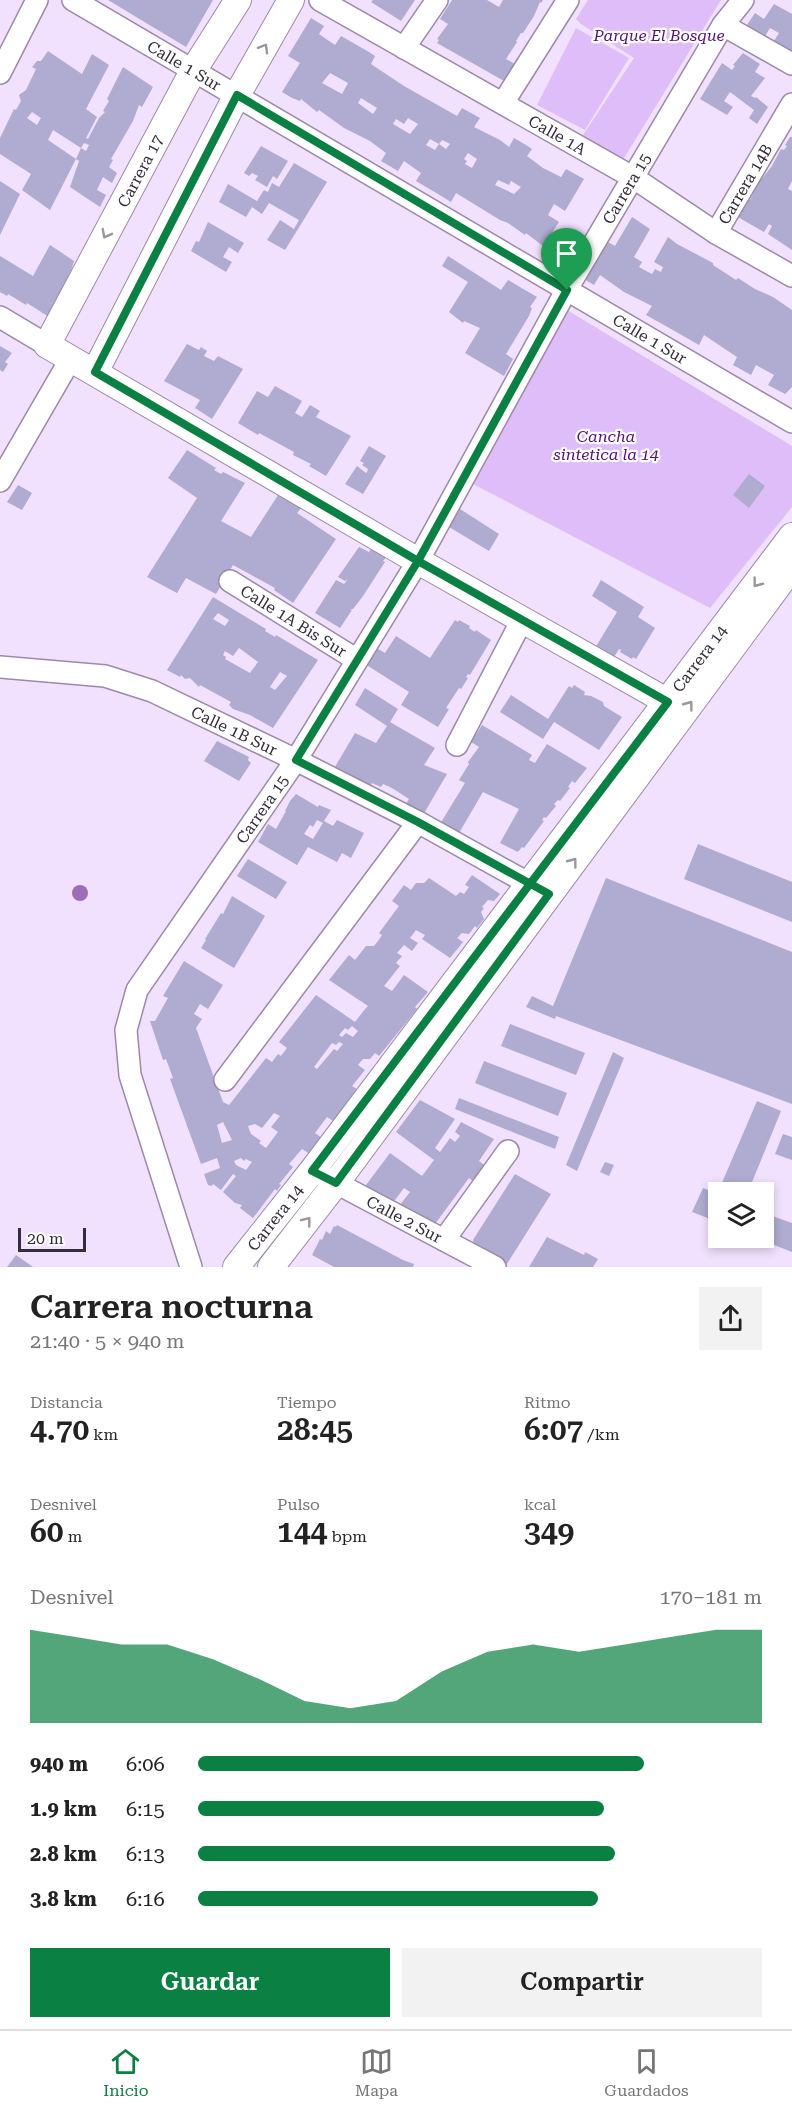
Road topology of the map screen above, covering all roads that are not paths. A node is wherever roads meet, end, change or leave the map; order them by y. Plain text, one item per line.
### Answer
1 (37, 0) edge
2 (73, 0) edge
3 (238, 0) edge
4 (291, 0) edge
5 (320, 0) edge
6 (437, 0) edge
7 (568, 0) edge
8 (743, 0) edge
9 (723, 25) junction
10 (404, 48) junction
11 (792, 64) edge
12 (193, 71) junction
13 (0, 73) edge
14 (237, 95) junction
15 (503, 103) junction
16 (792, 104) edge
17 (634, 178) junction
18 (716, 233) junction
19 (792, 276) edge
20 (567, 290) junction
21 (0, 317) edge
22 (47, 345) junction
23 (70, 360) junction
24 (95, 372) junction
25 (792, 422) edge
26 (0, 481) edge
27 (792, 536) edge
28 (418, 561) junction
29 (792, 567) edge
30 (230, 581) dead end
31 (747, 612) junction
32 (522, 620) junction
33 (357, 660) junction
34 (0, 668) edge
35 (668, 702) junction
36 (457, 745) dead end
37 (296, 760) junction
38 (418, 822) junction
39 (539, 889) junction
40 (225, 1080) dead end
41 (508, 1151) dead end
42 (312, 1171) junction
43 (336, 1183) junction
44 (444, 1240) junction
45 (191, 1267) edge
46 (236, 1267) edge
47 (271, 1267) edge
48 (495, 1267) edge

1 - 13 street
2 - 12 street, Calle 1 Sur
3 - 12 street, Carrera 17
14 -> 4 street
5 - 10 street, Calle 1A
6 - 10 street
7 - 15 street
8 - 9 street, Carrera 15
9 - 11 street
9 - 17 street, Carrera 15
10 - 15 street, Calle 1A
12 - 14 street, Calle 1 Sur
12 -> 22 street, Carrera 17
14 - 20 street, Calle 1 Sur
14 - 24 street
15 - 17 street, Calle 1A
16 - 18 street, Carrera 14B
17 - 18 street, Calle 1A
17 - 20 street, Carrera 15
18 - 19 street, Calle 1A
20 - 25 street, Calle 1 Sur
20 - 28 street, Carrera 15
21 - 22 street
22 - 23 street
23 - 24 street
23 - 26 street
24 - 28 street
27 -> 31 street, Carrera 14
28 - 32 street
28 - 33 street, Carrera 15
29 - 31 street, Carrera 14
30 - 33 street, Calle 1A Bis Sur
31 - 35 street, Carrera 14
39 -> 31 street, Carrera 14
32 - 35 street
32 - 36 street
33 - 37 street, Carrera 15
34 - 37 street, Calle 1B Sur
35 - 39 street, Carrera 14
37 - 38 street, Calle 1B Sur
37 - 45 street, Carrera 15
38 - 39 street, Calle 1B Sur
38 - 40 street
39 - 42 street, Carrera 14
39 - 43 street, Carrera 14
41 - 44 street
42 - 43 street, Calle 2 Sur
42 - 46 street, Carrera 14
43 - 44 street, Calle 2 Sur
47 -> 43 street, Carrera 14
44 - 48 street, Calle 2 Sur

